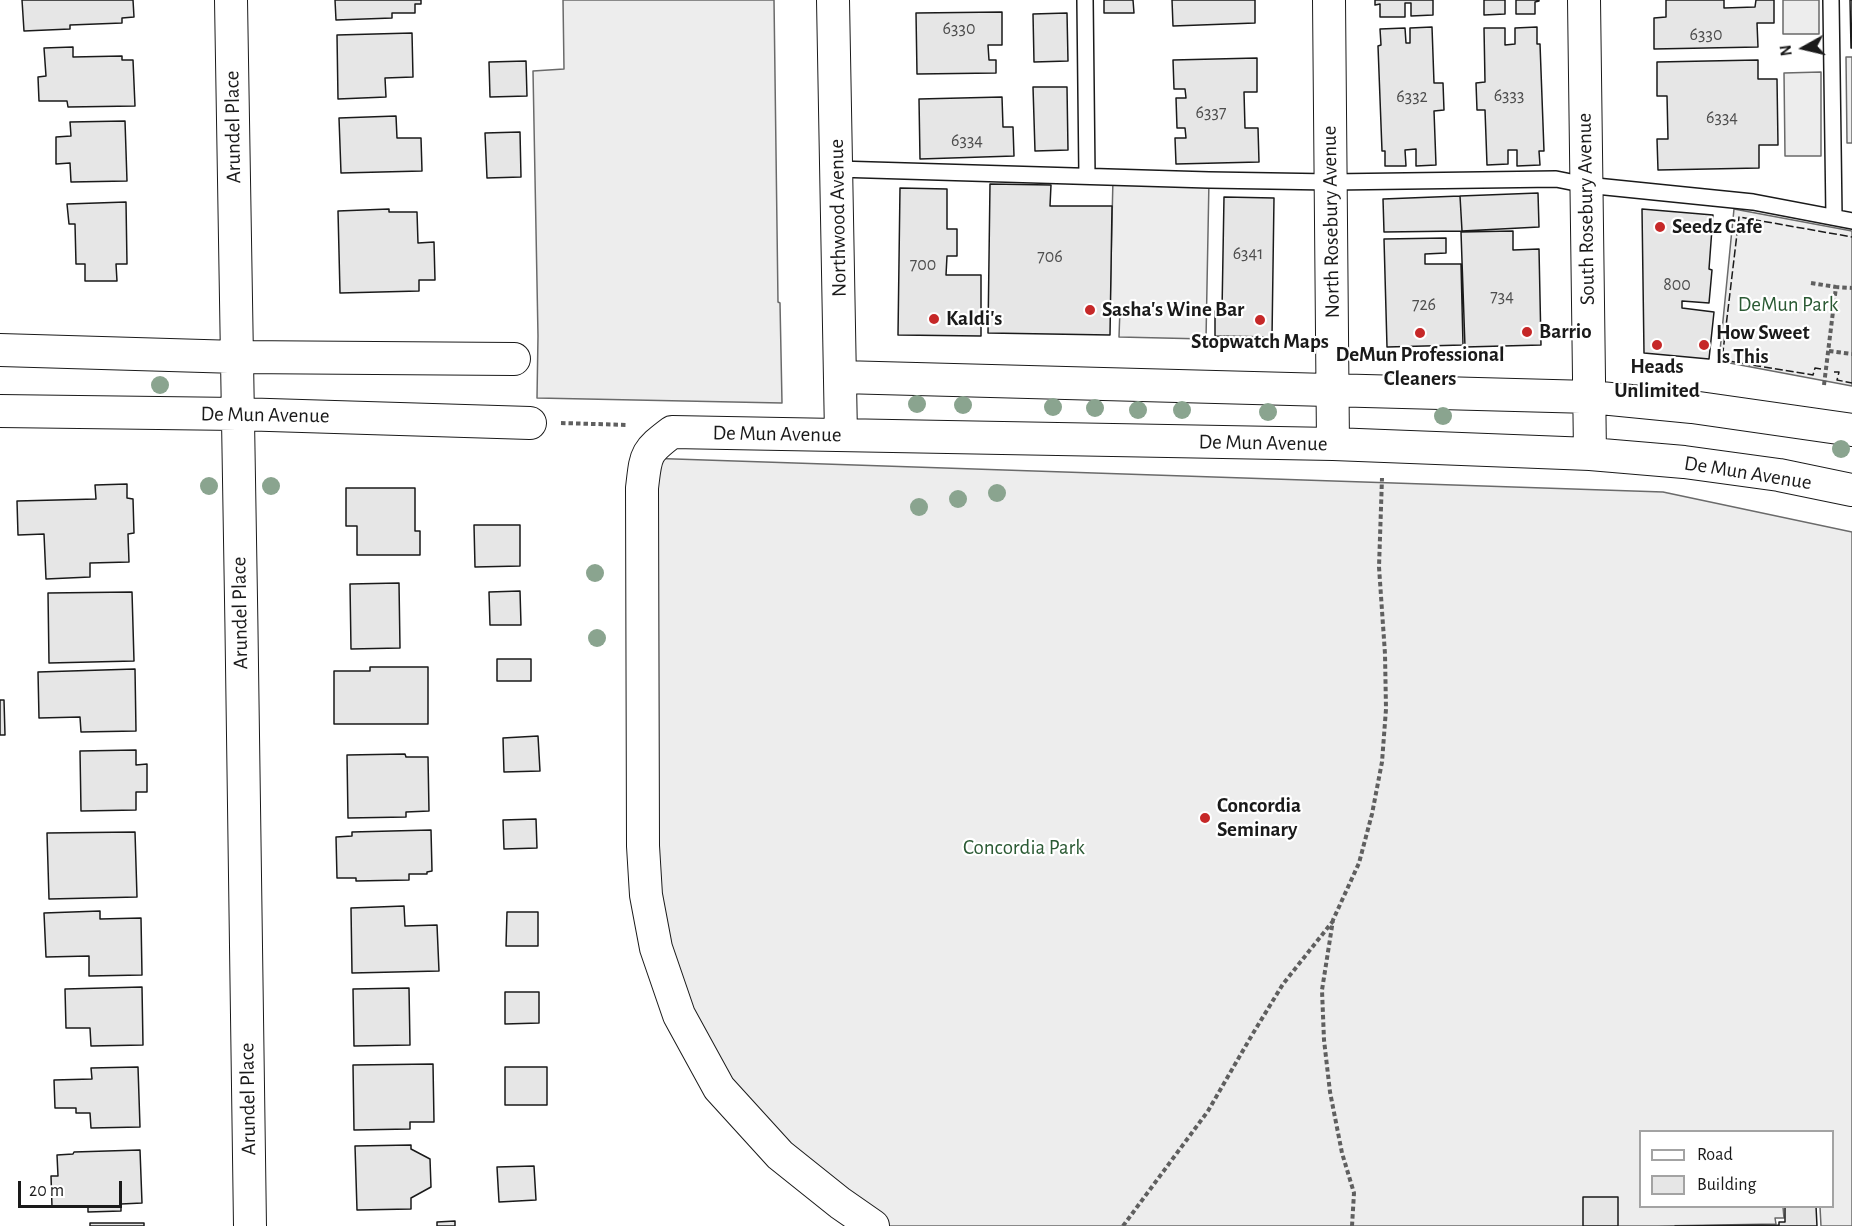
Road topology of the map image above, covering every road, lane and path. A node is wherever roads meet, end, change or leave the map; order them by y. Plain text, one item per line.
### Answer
1 (231, 0) edge
2 (833, 0) edge
3 (1085, 0) edge
4 (1329, 0) edge
5 (1584, 0) edge
6 (1830, 0) edge
7 (837, 169) junction
8 (1088, 176) junction
9 (1331, 182) junction
10 (1586, 185) junction
11 (1834, 217) junction
12 (1852, 221) edge
13 (1811, 283) dead end
14 (1836, 287) junction
15 (1852, 288) edge
16 (0, 350) edge
17 (1828, 351) junction
18 (1852, 354) edge
19 (237, 357) junction
20 (514, 359) dead end
21 (841, 377) junction
22 (1824, 385) dead end
23 (1333, 390) junction
24 (1590, 398) junction
25 (0, 411) edge
26 (237, 414) junction
27 (530, 423) joint
28 (1852, 430) edge
29 (672, 432) junction
30 (841, 435) junction
31 (1334, 444) junction
32 (1590, 454) junction
33 (1382, 468) dead end
34 (1852, 490) edge
35 (1334, 920) junction
36 (250, 1226) edge
37 (873, 1226) edge
38 (1123, 1226) edge
39 (1352, 1226) edge

1 - 19 street, Arundel Place
2 - 7 street, Northwood Avenue
3 - 8 lane
4 - 9 street, North Rosebury Avenue
5 - 10 street, South Rosebury Avenue
6 - 11 lane
7 - 8 lane
7 - 21 street, Northwood Avenue
8 - 9 lane
9 - 10 lane
9 - 23 street, North Rosebury Avenue
10 - 11 lane
10 - 24 street, South Rosebury Avenue
11 - 12 lane
13 - 14 path
14 - 15 path
14 - 17 path
16 - 19 street
17 - 18 path
17 - 22 path
19 - 20 street
19 - 26 street, Arundel Place
21 - 23 street
21 - 30 street, Northwood Avenue
23 - 24 street
23 - 31 street, North Rosebury Avenue
24 - 28 street
24 - 32 street, South Rosebury Avenue
25 - 26 street, De Mun Avenue
26 - 27 street, De Mun Avenue
26 - 36 street, Arundel Place
27 - 29 path
29 - 30 street, De Mun Avenue
29 - 37 street
30 - 31 street, De Mun Avenue
31 - 32 street, De Mun Avenue
32 - 34 street, De Mun Avenue
33 - 35 path
35 - 38 path
35 - 39 path

